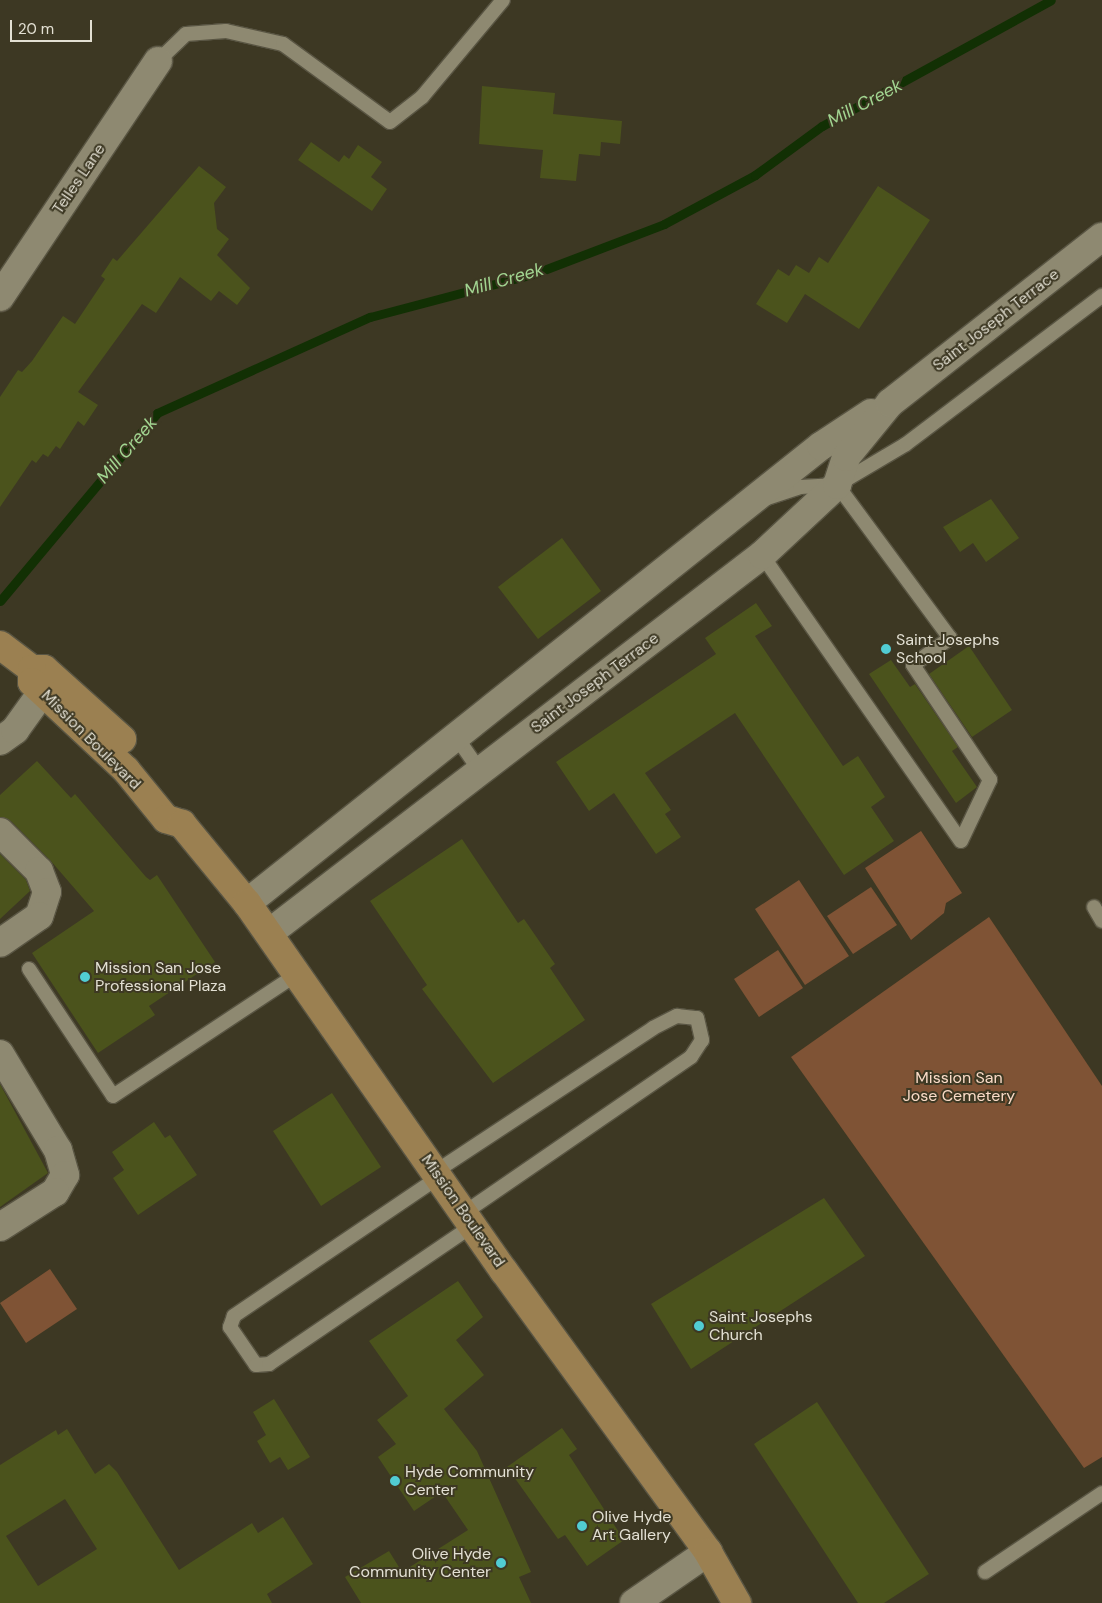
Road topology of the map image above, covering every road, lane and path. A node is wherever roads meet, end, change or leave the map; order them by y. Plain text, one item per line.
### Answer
1 (503, 0) edge
2 (158, 61) joint
3 (1102, 237) edge
4 (1102, 296) edge
5 (0, 297) edge
6 (890, 403) junction
7 (837, 485) junction
8 (746, 505) junction
9 (762, 555) junction
10 (3, 647) edge
11 (37, 680) junction
12 (455, 735) junction
13 (0, 741) edge
14 (480, 771) junction
15 (0, 832) edge
16 (247, 903) junction
17 (1094, 907) dead end
18 (1102, 921) edge
19 (269, 933) junction
20 (0, 943) edge
21 (28, 968) dead end
22 (297, 974) junction
23 (0, 1054) edge
24 (437, 1175) junction
25 (468, 1220) junction
26 (0, 1227) edge
27 (1102, 1493) edge
28 (708, 1552) junction
29 (986, 1572) dead end
30 (634, 1603) edge
31 (737, 1603) edge

1 - 2 lane
2 - 5 street, Telles Lane
3 - 6 street, Saint Joseph Terrace
4 - 7 lane
6 - 7 street, Saint Joseph Terrace
6 - 8 street, Saint Joseph Terrace
7 - 8 lane
7 - 9 street, Saint Joseph Terrace
7 - 9 lane
8 - 12 street, Saint Joseph Terrace
9 - 14 street, Saint Joseph Terrace
10 - 11 main road, Mission Boulevard
11 - 13 street
11 - 16 main road, Mission Boulevard
12 - 14 lane
12 - 16 street, Saint Joseph Terrace
14 - 19 street, Saint Joseph Terrace
15 - 20 street
16 - 19 main road, Mission Boulevard
17 - 18 lane
19 - 22 main road, Mission Boulevard
21 - 22 lane
22 - 24 main road, Mission Boulevard
23 - 26 street
24 - 25 main road, Mission Boulevard
24 - 25 lane
24 - 25 lane
25 - 28 main road, Mission Boulevard
27 - 29 lane
28 - 30 street
28 - 31 main road, Mission Boulevard

